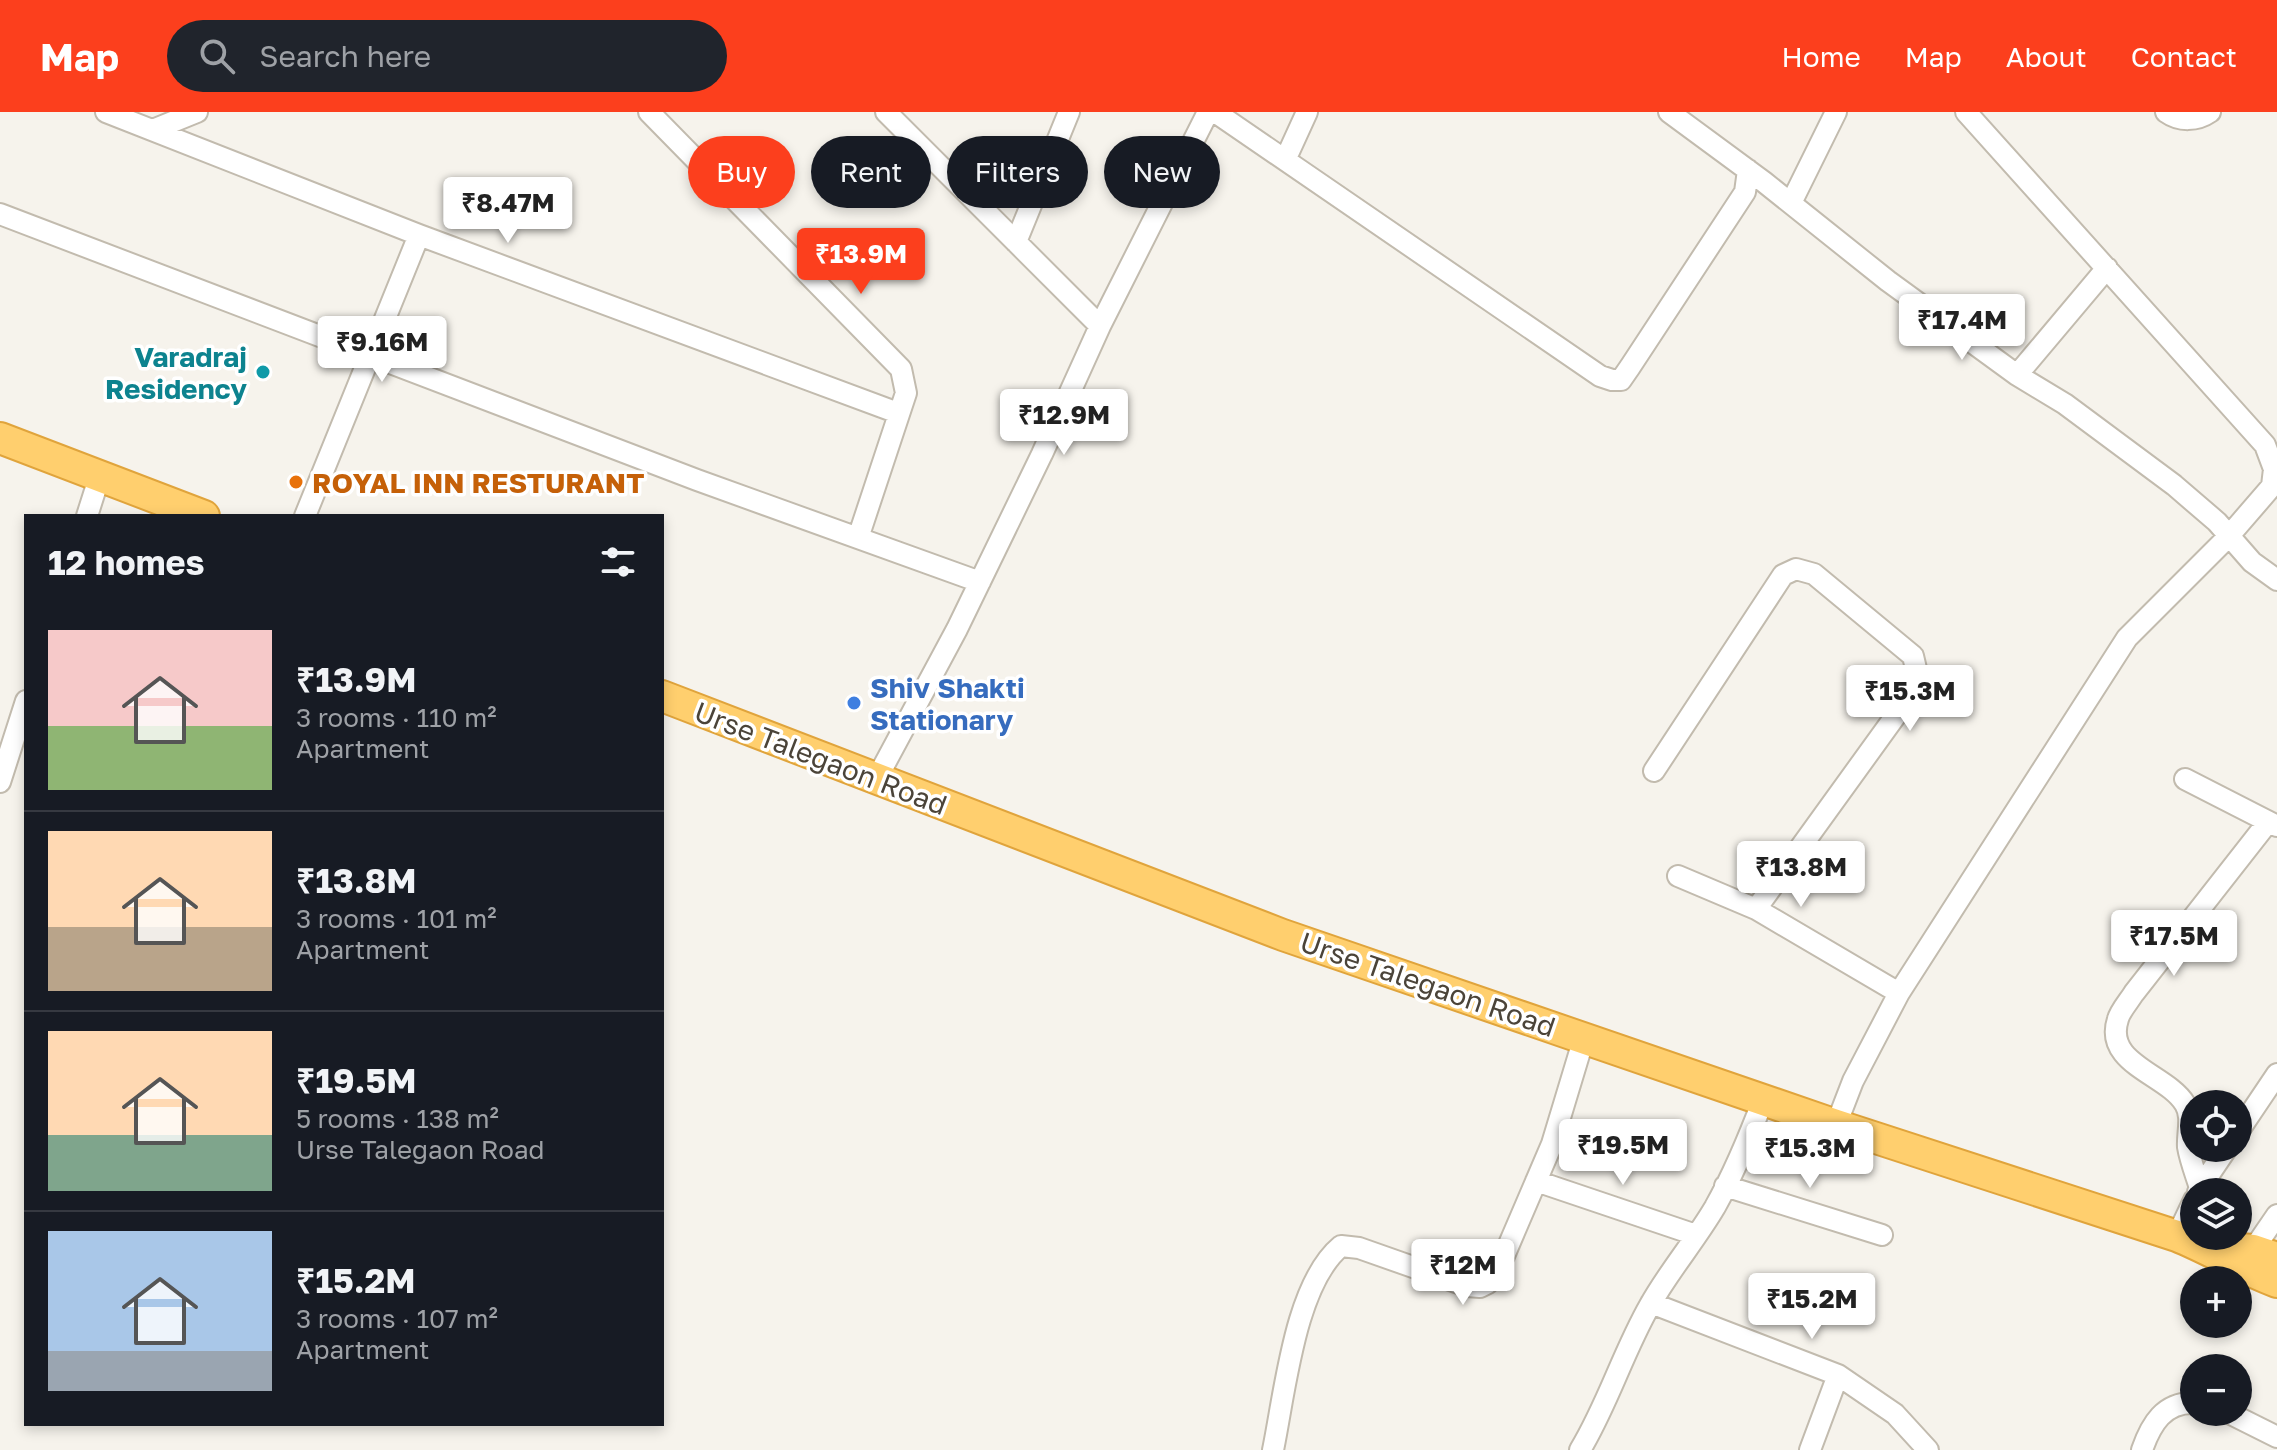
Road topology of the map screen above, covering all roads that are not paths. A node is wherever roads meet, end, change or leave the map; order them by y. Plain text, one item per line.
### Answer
1 (106, 112) edge
2 (197, 112) edge
3 (649, 112) edge
4 (886, 112) edge
5 (1069, 112) edge
6 (1208, 112) edge
7 (1215, 112) edge
8 (1307, 112) edge
9 (1836, 112) edge
10 (1966, 112) edge
11 (2166, 112) edge
12 (2210, 112) edge
13 (1662, 113) edge
14 (155, 129) junction
15 (1286, 158) junction
16 (1748, 170) junction
17 (1791, 203) junction
18 (0, 214) edge
19 (419, 235) junction
20 (1016, 242) junction
21 (2107, 268) junction
22 (1100, 326) junction
23 (371, 356) junction
24 (2017, 375) junction
25 (898, 413) junction
26 (0, 438) edge
27 (2276, 468) edge
28 (100, 475) junction
29 (88, 514) edge
30 (199, 514) edge
31 (306, 514) edge
32 (2228, 537) junction
33 (858, 538) junction
34 (2277, 580) edge
35 (980, 582) junction
36 (664, 697) edge
37 (24, 707) edge
38 (1654, 771) dead end
39 (2185, 779) dead end
40 (876, 780) junction
41 (0, 782) edge
42 (2273, 824) edge
43 (1678, 876) dead end
44 (1756, 909) junction
45 (1899, 993) junction
46 (1584, 1038) junction
47 (2277, 1074) edge
48 (1763, 1100) junction
49 (2252, 1111) edge
50 (1836, 1125) junction
51 (2194, 1178) edge
52 (1536, 1181) junction
53 (1725, 1186) junction
54 (2277, 1215) edge
55 (1696, 1235) junction
56 (1882, 1235) dead end
57 (2180, 1238) edge
58 (2207, 1250) edge
59 (2242, 1250) edge
60 (2265, 1254) edge
61 (2277, 1282) edge
62 (1651, 1303) junction
63 (1838, 1375) junction
64 (2180, 1403) edge
65 (2252, 1424) edge
66 (2277, 1437) edge
67 (1273, 1450) edge
68 (1580, 1450) edge
69 (1810, 1450) edge
70 (1928, 1450) edge
71 (2142, 1450) edge

1 - 14 street
2 - 14 street
3 - 25 street
4 - 20 street
5 - 20 street
6 - 22 street
7 - 15 street
8 - 15 street
9 - 17 street
10 - 21 street
11 - 12 street
13 - 16 street
14 - 19 street
15 - 16 street
16 - 17 street
17 - 24 street
18 - 23 street
19 - 23 street
19 - 25 street
20 - 22 street
21 - 24 street
21 - 27 street
22 - 35 street
23 - 31 street
23 - 33 street
24 - 32 street
25 - 33 street
26 - 28 highway
27 - 32 street
28 - 29 street
28 - 30 highway
32 - 34 street
32 - 45 street
33 - 35 street
35 - 40 street
36 - 40 highway, Urse Talegaon Road
37 - 41 street
38 - 44 street
39 - 42 street
40 - 46 highway, Urse Talegaon Road
42 - 51 street
43 - 44 street
44 - 45 street
45 - 50 street
46 - 48 highway, Urse Talegaon Road
46 - 52 street
47 - 49 street
48 - 50 highway, Urse Talegaon Road
48 - 53 street
50 - 57 highway, Urse Talegaon Road
52 - 55 street
52 - 67 street
53 - 55 street
53 - 56 street
54 - 60 street
55 - 62 street
58 - 61 highway, Urse Talegaon Road
59 - 60 highway, Urse Talegaon Road
62 - 63 street
62 - 68 street
63 - 69 street
63 - 70 street
64 - 71 street
65 - 66 street

